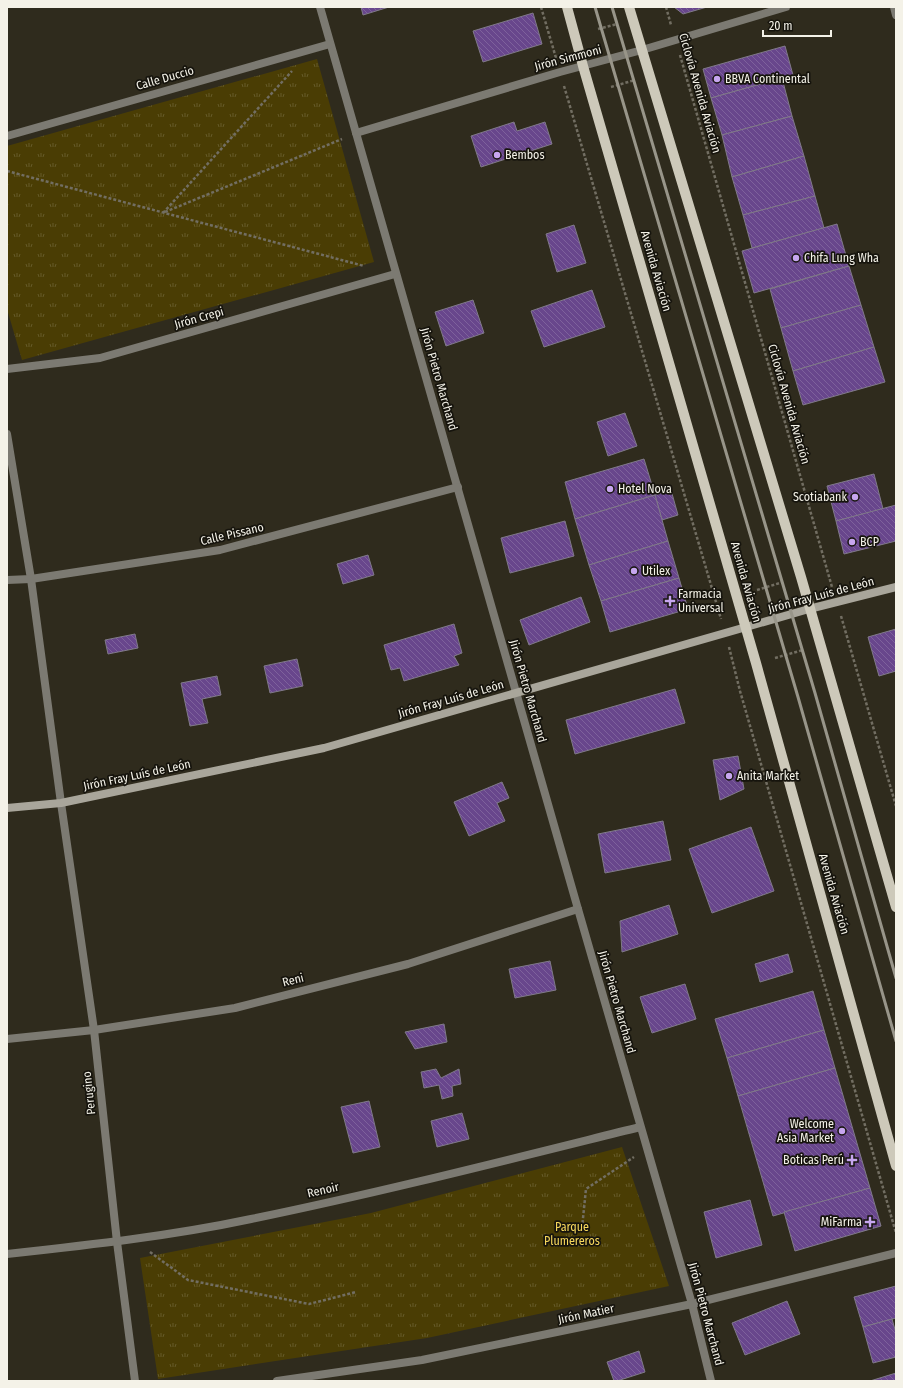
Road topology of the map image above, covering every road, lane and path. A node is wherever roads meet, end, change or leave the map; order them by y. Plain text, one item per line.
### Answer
1 (320, 7) edge
2 (567, 7) edge
3 (630, 7) edge
4 (666, 7) edge
5 (786, 7) edge
6 (894, 7) edge
7 (896, 15) edge
8 (619, 23) dead end
9 (598, 29) dead end
10 (675, 40) junction
11 (330, 44) junction
12 (312, 49) junction
13 (642, 50) junction
14 (583, 66) junction
15 (636, 80) dead end
16 (611, 87) dead end
17 (356, 132) junction
18 (7, 136) edge
19 (7, 171) edge
20 (163, 213) junction
21 (365, 266) dead end
22 (395, 274) junction
23 (7, 369) edge
24 (7, 434) edge
25 (458, 488) junction
26 (31, 579) junction
27 (7, 580) edge
28 (783, 582) dead end
29 (896, 587) edge
30 (757, 590) dead end
31 (837, 602) junction
32 (810, 609) junction
33 (746, 628) junction
34 (803, 650) dead end
35 (776, 658) dead end
36 (516, 693) junction
37 (61, 803) junction
38 (896, 806) edge
39 (7, 808) edge
40 (896, 907) edge
41 (578, 909) junction
42 (94, 1030) junction
43 (7, 1039) edge
44 (640, 1127) junction
45 (647, 1149) junction
46 (896, 1166) edge
47 (582, 1228) dead end
48 (132, 1239) junction
49 (117, 1242) junction
50 (7, 1254) edge
51 (896, 1254) edge
52 (356, 1292) dead end
53 (692, 1304) junction
54 (135, 1381) edge
55 (277, 1381) edge
56 (711, 1381) edge

1 - 11 street, Jirón Pietro Marchand
2 - 14 main road, Avenida Aviación
3 - 13 main road
4 - 10 path, Ciclovía Avenida Aviación
5 - 10 street, Jirón Simmoni
6 - 7 street
8 - 9 path
10 - 13 street, Jirón Simmoni
10 - 31 path, Ciclovía Avenida Aviación
11 - 12 street, Calle Duccio
11 - 17 street, Jirón Pietro Marchand
12 - 18 street, Calle Duccio
12 - 20 path
13 - 14 street, Jirón Simmoni
13 - 32 main road
14 - 17 street, Jirón Simmoni
14 - 33 main road, Avenida Aviación
15 - 16 path
17 - 20 path
17 - 22 street, Jirón Pietro Marchand
19 - 20 path
20 - 21 path
22 - 23 street, Jirón Crepi
22 - 25 street, Jirón Pietro Marchand
24 - 26 street, Perugino
25 - 26 street, Calle Pissano
25 - 36 street, Jirón Pietro Marchand
26 - 27 street, Calle Pissano
26 - 37 street, Perugino
28 - 30 path
29 - 31 street, Jirón Fray Luís de León
31 - 32 street, Jirón Fray Luís de León
31 - 38 path, Ciclovía Avenida Aviación
32 - 33 street, Jirón Fray Luís de León
32 - 40 main road
33 - 36 street, Jirón Fray Luís de León
33 - 46 main road, Avenida Aviación
34 - 35 path
36 - 37 street, Jirón Fray Luís de León
36 - 41 street, Jirón Pietro Marchand
37 - 39 street, Jirón Fray Luís de León
37 - 42 street, Perugino
41 - 42 street, Reni
41 - 44 street, Jirón Pietro Marchand
42 - 43 street, Reni
42 - 49 street, Perugino
44 - 45 street, Jirón Pietro Marchand
44 - 48 street, Renoir
45 - 47 path
45 - 53 street, Jirón Pietro Marchand
48 - 49 street, Renoir
48 - 52 path
49 - 50 street, Renoir
49 - 54 street, Perugino
51 - 53 street, Jirón Matier
53 - 55 street, Jirón Matier
53 - 56 street, Jirón Pietro Marchand

